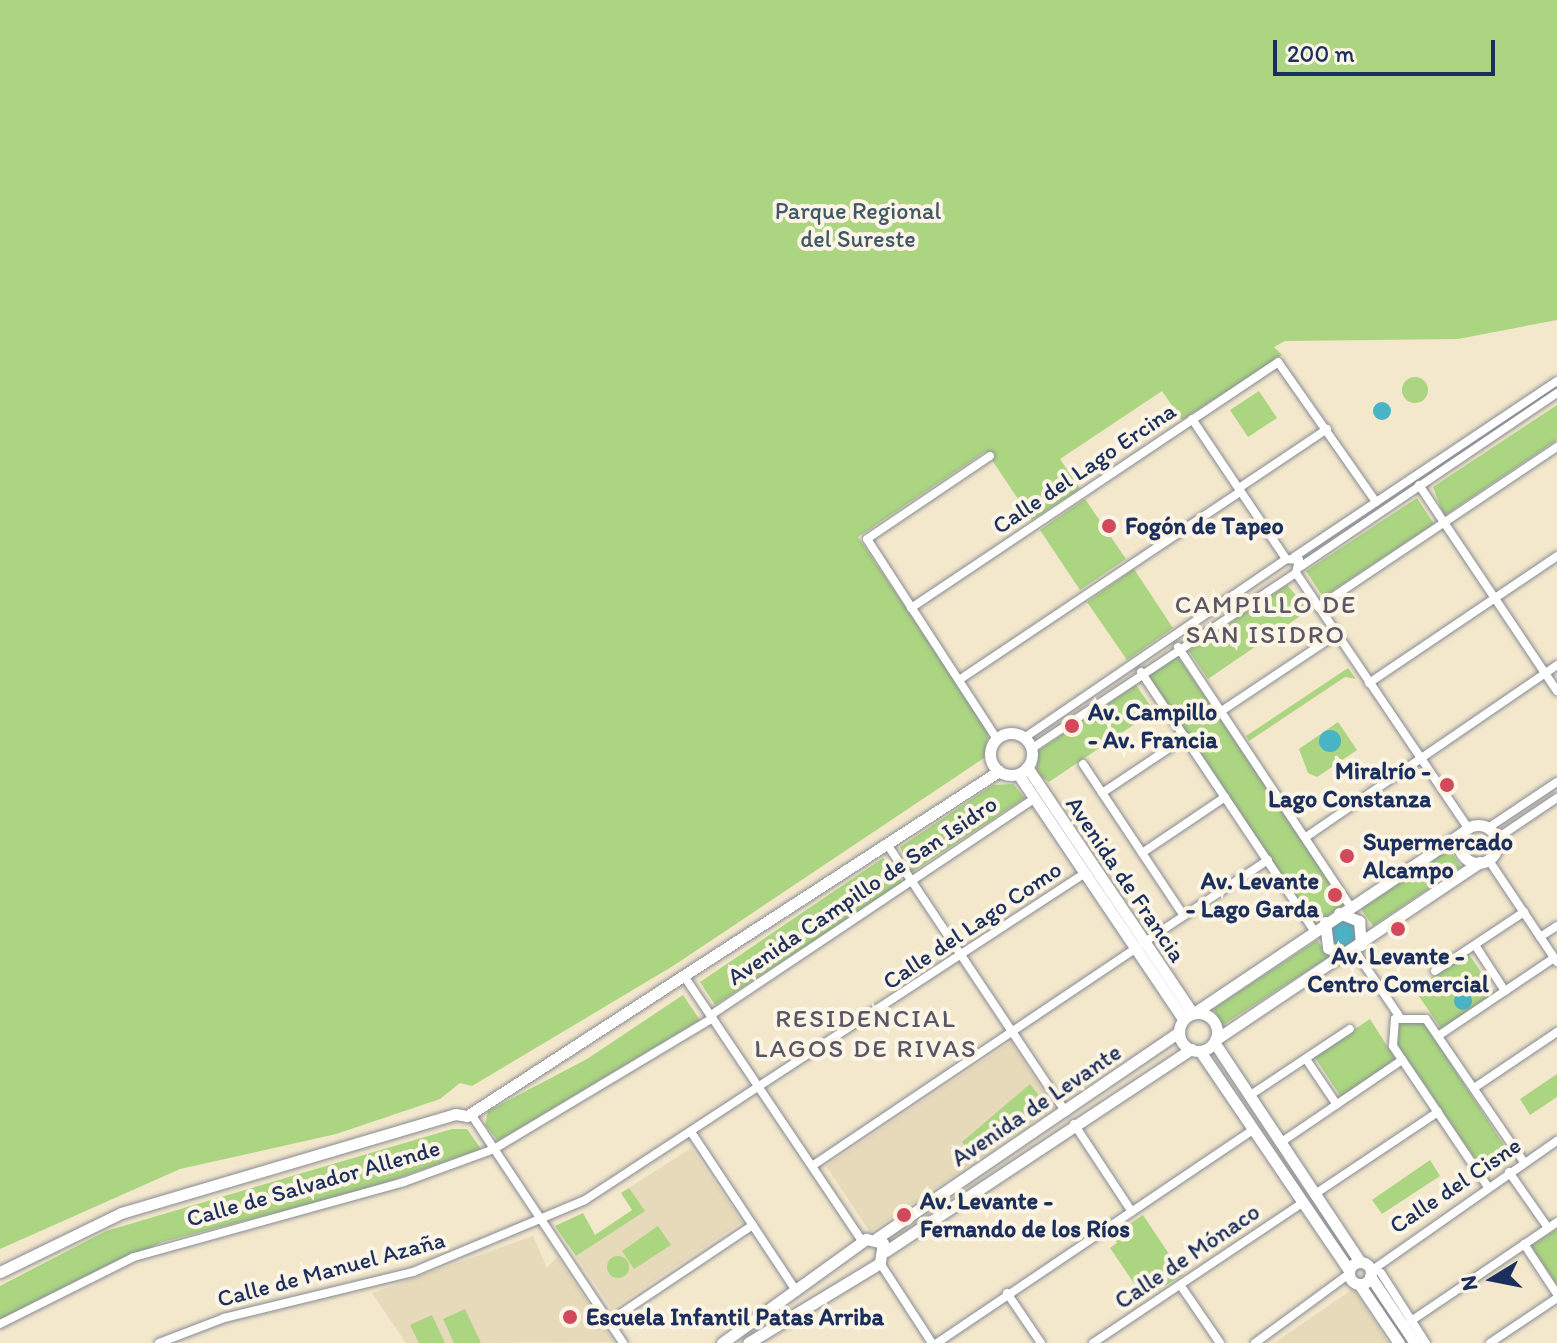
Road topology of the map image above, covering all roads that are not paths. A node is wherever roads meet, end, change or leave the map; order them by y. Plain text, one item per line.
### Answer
1 (1557, 381) edge
2 (1557, 393) edge
3 (1192, 419) junction
4 (1327, 429) junction
5 (1557, 447) edge
6 (990, 456) dead end
7 (1419, 485) junction
8 (1240, 490) junction
9 (1376, 502) junction
10 (1444, 523) junction
11 (1557, 556) edge
12 (1287, 561) junction
13 (1294, 572) junction
14 (1495, 598) junction
15 (1318, 607) junction
16 (911, 608) junction
17 (1337, 634) junction
18 (1178, 647) junction
19 (1557, 665) edge
20 (1141, 672) junction
21 (1545, 673) junction
22 (959, 680) junction
23 (1369, 683) junction
24 (1557, 691) edge
25 (1220, 712) junction
26 (1186, 737) junction
27 (997, 739) junction
28 (1028, 744) junction
29 (1420, 758) junction
30 (1083, 764) dead end
31 (1023, 770) junction
32 (999, 771) junction
33 (1557, 782) edge
34 (1102, 793) junction
35 (1225, 797) junction
36 (1035, 798) junction
37 (1557, 798) edge
38 (1488, 828) junction
39 (1465, 831) junction
40 (1306, 837) junction
41 (1496, 839) junction
42 (887, 844) junction
43 (1142, 853) junction
44 (1268, 860) junction
45 (1484, 861) junction
46 (1085, 873) junction
47 (911, 881) junction
48 (1344, 909) junction
49 (1524, 912) junction
50 (1184, 916) junction
51 (1325, 922) junction
52 (1557, 926) edge
53 (1314, 930) junction
54 (1540, 937) junction
55 (1475, 945) junction
56 (1140, 946) junction
57 (1354, 950) junction
58 (963, 957) junction
59 (1556, 960) edge
60 (1435, 971) dead end
61 (686, 979) junction
62 (1505, 991) junction
63 (1190, 1015) junction
64 (712, 1016) junction
65 (1399, 1016) junction
66 (1350, 1029) dead end
67 (1013, 1031) junction
68 (1179, 1032) junction
69 (1557, 1032) edge
70 (1438, 1036) junction
71 (1214, 1041) junction
72 (1195, 1050) junction
73 (1306, 1059) junction
74 (1402, 1060) junction
75 (1474, 1088) junction
76 (761, 1090) junction
77 (1249, 1096) junction
78 (1337, 1105) junction
79 (1066, 1112) junction
80 (1438, 1112) junction
81 (471, 1114) junction
82 (1074, 1124) junction
83 (1254, 1129) junction
84 (693, 1135) junction
85 (1557, 1141) edge
86 (1280, 1143) junction
87 (494, 1149) junction
88 (1524, 1162) junction
89 (812, 1166) junction
90 (1509, 1172) junction
91 (1488, 1187) junction
92 (1315, 1194) junction
93 (1304, 1202) junction
94 (1132, 1212) junction
95 (542, 1221) junction
96 (1557, 1222) edge
97 (753, 1225) junction
98 (1548, 1228) junction
99 (877, 1238) junction
100 (1524, 1244) junction
101 (860, 1246) junction
102 (886, 1251) junction
103 (880, 1263) junction
104 (867, 1265) junction
105 (1371, 1268) junction
106 (0, 1272) edge
107 (1351, 1279) junction
108 (1183, 1289) junction
109 (797, 1292) junction
110 (1007, 1293) junction
111 (1557, 1296) edge
112 (1411, 1321) junction
113 (608, 1322) junction
114 (0, 1324) edge
115 (159, 1343) edge
116 (623, 1343) edge
117 (722, 1343) edge
118 (748, 1343) edge
119 (934, 1343) edge
120 (1041, 1343) edge
121 (1093, 1343) edge
122 (1220, 1343) edge
123 (1255, 1343) edge
124 (1399, 1343) edge
125 (1415, 1343) edge
126 (1426, 1343) edge
127 (1490, 1343) edge

1 - 9 street
2 - 7 street
3 - 4 street, Calle del Lago Ercina
3 - 8 street
3 - 16 street, Calle del Lago Ercina
4 - 8 street
4 - 9 street
5 - 10 street
6 - 16 street
7 - 10 street
7 - 13 street
8 - 12 street
8 - 22 street
9 - 12 street
10 - 14 street
10 - 15 street
11 - 14 street
12 - 13 street
12 - 13 street
12 - 28 street
13 - 15 street
13 - 18 street
14 - 21 street
14 - 23 street
15 - 17 street
16 - 22 street
17 - 23 street
17 - 25 street
18 - 20 street
18 - 25 street
19 - 21 street
20 - 26 street
20 - 28 street
21 - 24 street
21 - 29 street
22 - 27 street
23 - 29 street
25 - 40 street
26 - 34 street
26 - 35 street
27 - 28 street
27 - 32 street
28 - 31 street
29 - 39 street
29 - 40 street
30 - 34 street
31 - 32 street
31 - 36 street, Avenida de Francia
31 - 56 street, Avenida de Francia
32 - 42 street
33 - 38 street
34 - 43 street
35 - 43 street
35 - 44 street
36 - 46 street, Avenida de Francia
36 - 47 street, Avenida Campillo de San Isidro
37 - 41 street
38 - 39 street
38 - 41 street
39 - 45 street
39 - 48 street
40 - 48 street
41 - 45 street
42 - 47 street
42 - 61 street
43 - 50 street
44 - 50 street
44 - 53 street
45 - 49 street
45 - 57 street
46 - 56 street, Avenida de Francia
46 - 58 street, Calle del Lago Como
47 - 58 street
47 - 64 street, Avenida Campillo de San Isidro
48 - 51 street
48 - 57 street
49 - 54 street
49 - 55 street
50 - 56 street
51 - 53 street
51 - 57 street
52 - 54 street
53 - 63 street
54 - 59 street
55 - 60 street
55 - 62 street
56 - 63 street, Avenida de Francia
56 - 67 street
57 - 65 street
57 - 71 street
58 - 67 street
58 - 76 street, Calle del Lago Como
59 - 62 street
61 - 64 street
61 - 81 street
62 - 70 street
63 - 68 street
63 - 71 street
64 - 76 street
64 - 87 street, Calle de Salvador Allende
65 - 70 street
65 - 74 street
66 - 73 street
67 - 79 street
67 - 89 street
68 - 72 street
68 - 79 street, Avenida de Levante
69 - 75 street
70 - 75 street
71 - 72 street
71 - 77 street
72 - 82 street, Avenida de Levante
72 - 83 street
73 - 77 street
73 - 78 street
74 - 78 street
74 - 80 street
75 - 88 street
76 - 84 street, Calle de Manuel Azaña
76 - 89 street
77 - 86 street
78 - 86 street
79 - 99 street, Avenida de Levante
80 - 91 street
80 - 92 street
81 - 87 street
81 - 106 street
82 - 94 street
82 - 102 street, Avenida de Levante
83 - 93 street
83 - 94 street
84 - 95 street, Calle de Manuel Azaña
84 - 97 street
85 - 88 street, Calle del Cisne
86 - 92 street
87 - 95 street
87 - 114 street, Calle de Salvador Allende
88 - 90 street, Calle del Cisne
89 - 101 street
90 - 91 street, Calle del Cisne
90 - 98 street
91 - 105 street, Calle del Cisne
92 - 105 street
93 - 107 street
93 - 108 street, Calle de Mónaco
94 - 110 street
95 - 113 street
95 - 115 street, Calle de Manuel Azaña
96 - 98 street
97 - 109 street
97 - 113 street
98 - 100 street
99 - 101 street
99 - 102 street
100 - 111 street
100 - 112 street
101 - 104 street
101 - 109 street
102 - 103 street
103 - 104 street
103 - 119 street
104 - 118 street
105 - 107 street
105 - 107 street
105 - 112 street
105 - 125 street
107 - 123 street
107 - 124 street
108 - 121 street, Calle de Mónaco
108 - 122 street
109 - 117 street
110 - 119 street
110 - 120 street
111 - 127 street
112 - 126 street
113 - 116 street

